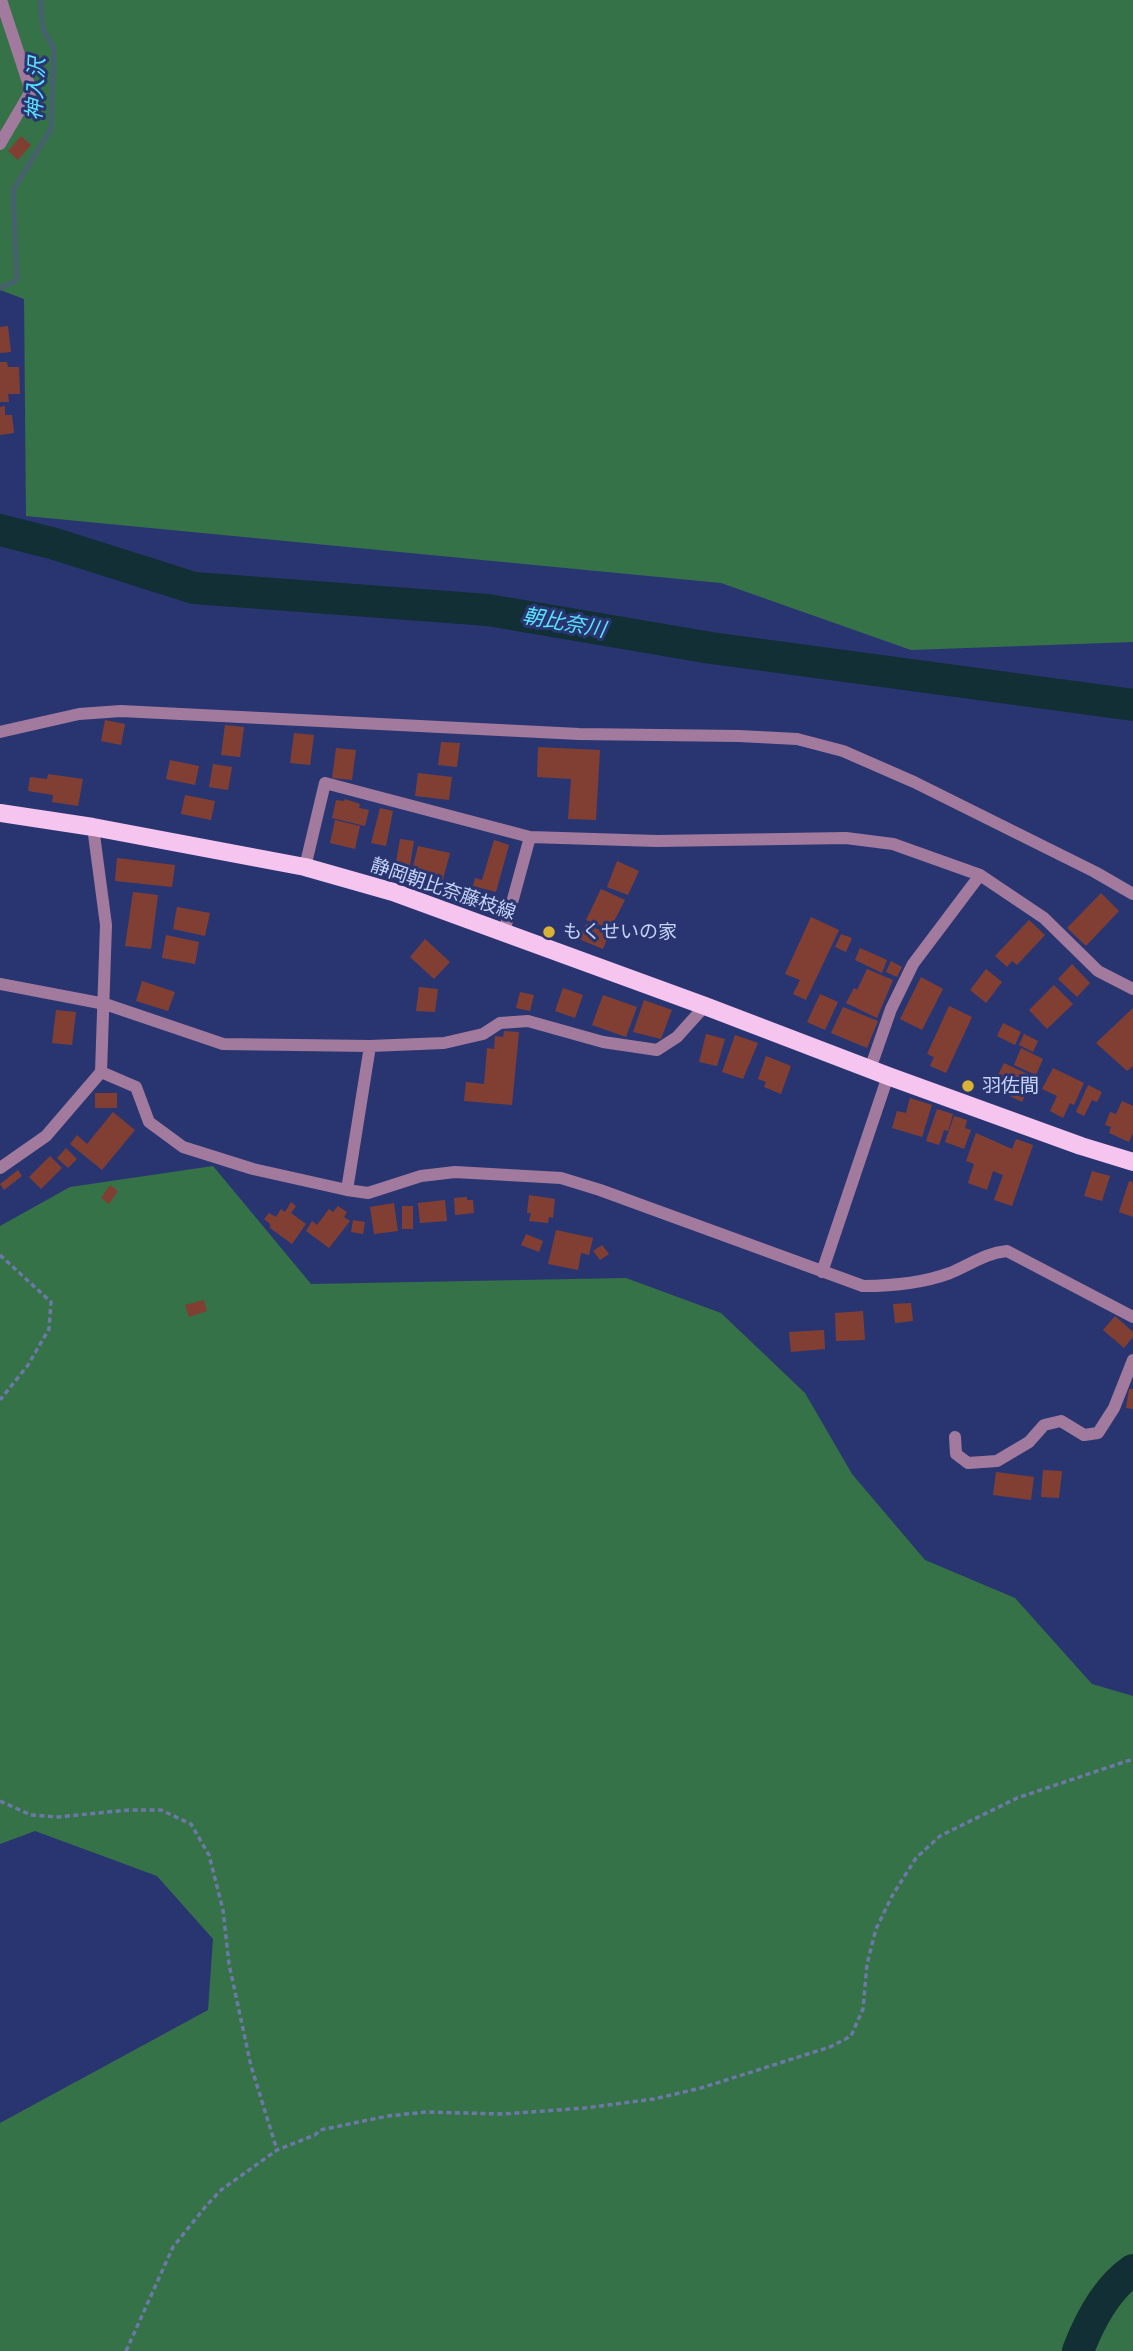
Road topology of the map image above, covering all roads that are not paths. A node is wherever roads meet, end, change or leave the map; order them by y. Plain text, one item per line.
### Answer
1 (1, 0) edge
2 (0, 144) edge
3 (0, 732) edge
4 (0, 813) edge
5 (93, 827) junction
6 (530, 836) junction
7 (304, 867) junction
8 (980, 875) junction
9 (1133, 894) edge
10 (504, 932) junction
11 (0, 984) edge
12 (1133, 989) edge
13 (105, 1004) junction
14 (705, 1006) junction
15 (370, 1046) junction
16 (870, 1069) junction
17 (101, 1072) junction
18 (888, 1076) junction
19 (1133, 1162) edge
20 (0, 1168) edge
21 (347, 1190) junction
22 (822, 1272) junction
23 (1133, 1317) edge
24 (1133, 1360) edge
25 (956, 1437) dead end

1 - 2 street
3 - 9 street
4 - 5 main road, 静岡朝比奈藤枝線
5 - 7 main road, 静岡朝比奈藤枝線
5 - 13 street
6 - 7 street
6 - 8 street
6 - 10 street
7 - 10 main road, 静岡朝比奈藤枝線
8 - 12 street
8 - 16 street
10 - 14 main road, 静岡朝比奈藤枝線
11 - 13 street
13 - 15 street
13 - 17 street
14 - 15 street
14 - 16 main road, 静岡朝比奈藤枝線
15 - 21 street
16 - 18 main road, 静岡朝比奈藤枝線
17 - 20 street
17 - 21 street
18 - 19 main road, 静岡朝比奈藤枝線
18 - 22 street
21 - 22 street
22 - 23 street
24 - 25 street

